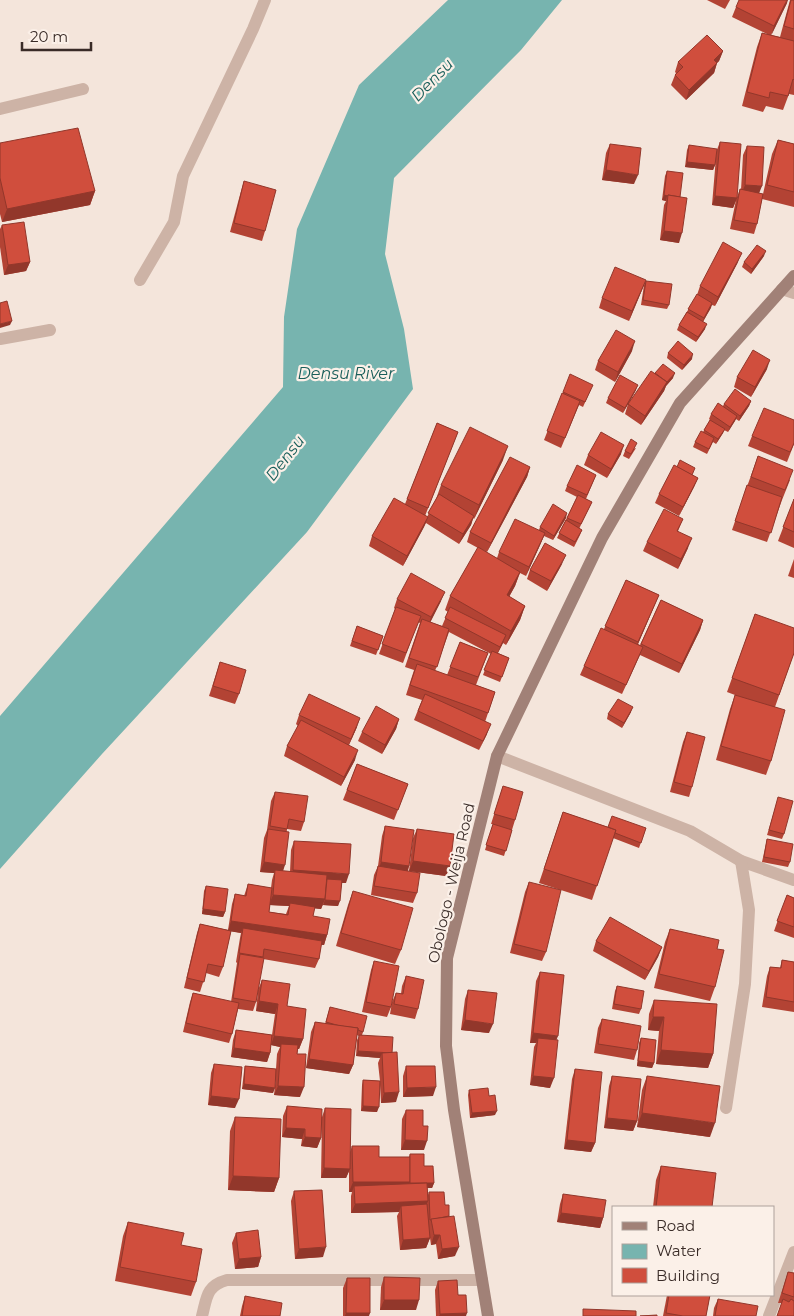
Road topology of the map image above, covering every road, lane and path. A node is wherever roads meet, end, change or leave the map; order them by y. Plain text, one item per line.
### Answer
1 (265, 0) edge
2 (83, 89) dead end
3 (0, 109) edge
4 (794, 276) edge
5 (140, 280) dead end
6 (788, 291) edge
7 (50, 330) dead end
8 (0, 339) edge
9 (498, 756) junction
10 (741, 861) junction
11 (794, 880) edge
12 (726, 1108) dead end
13 (794, 1252) edge
14 (482, 1280) junction
15 (202, 1316) edge
16 (488, 1316) edge
17 (769, 1316) edge

1 - 5 street
2 - 3 street
4 - 6 street, Obologo - Weija Road
6 - 9 street, Obologo - Weija Road
7 - 8 street
9 - 10 street
9 - 14 street, Obologo - Weija Road
10 - 11 street
10 - 12 street
13 - 17 street
14 - 15 street
14 - 16 street, Obologo - Weija Road

